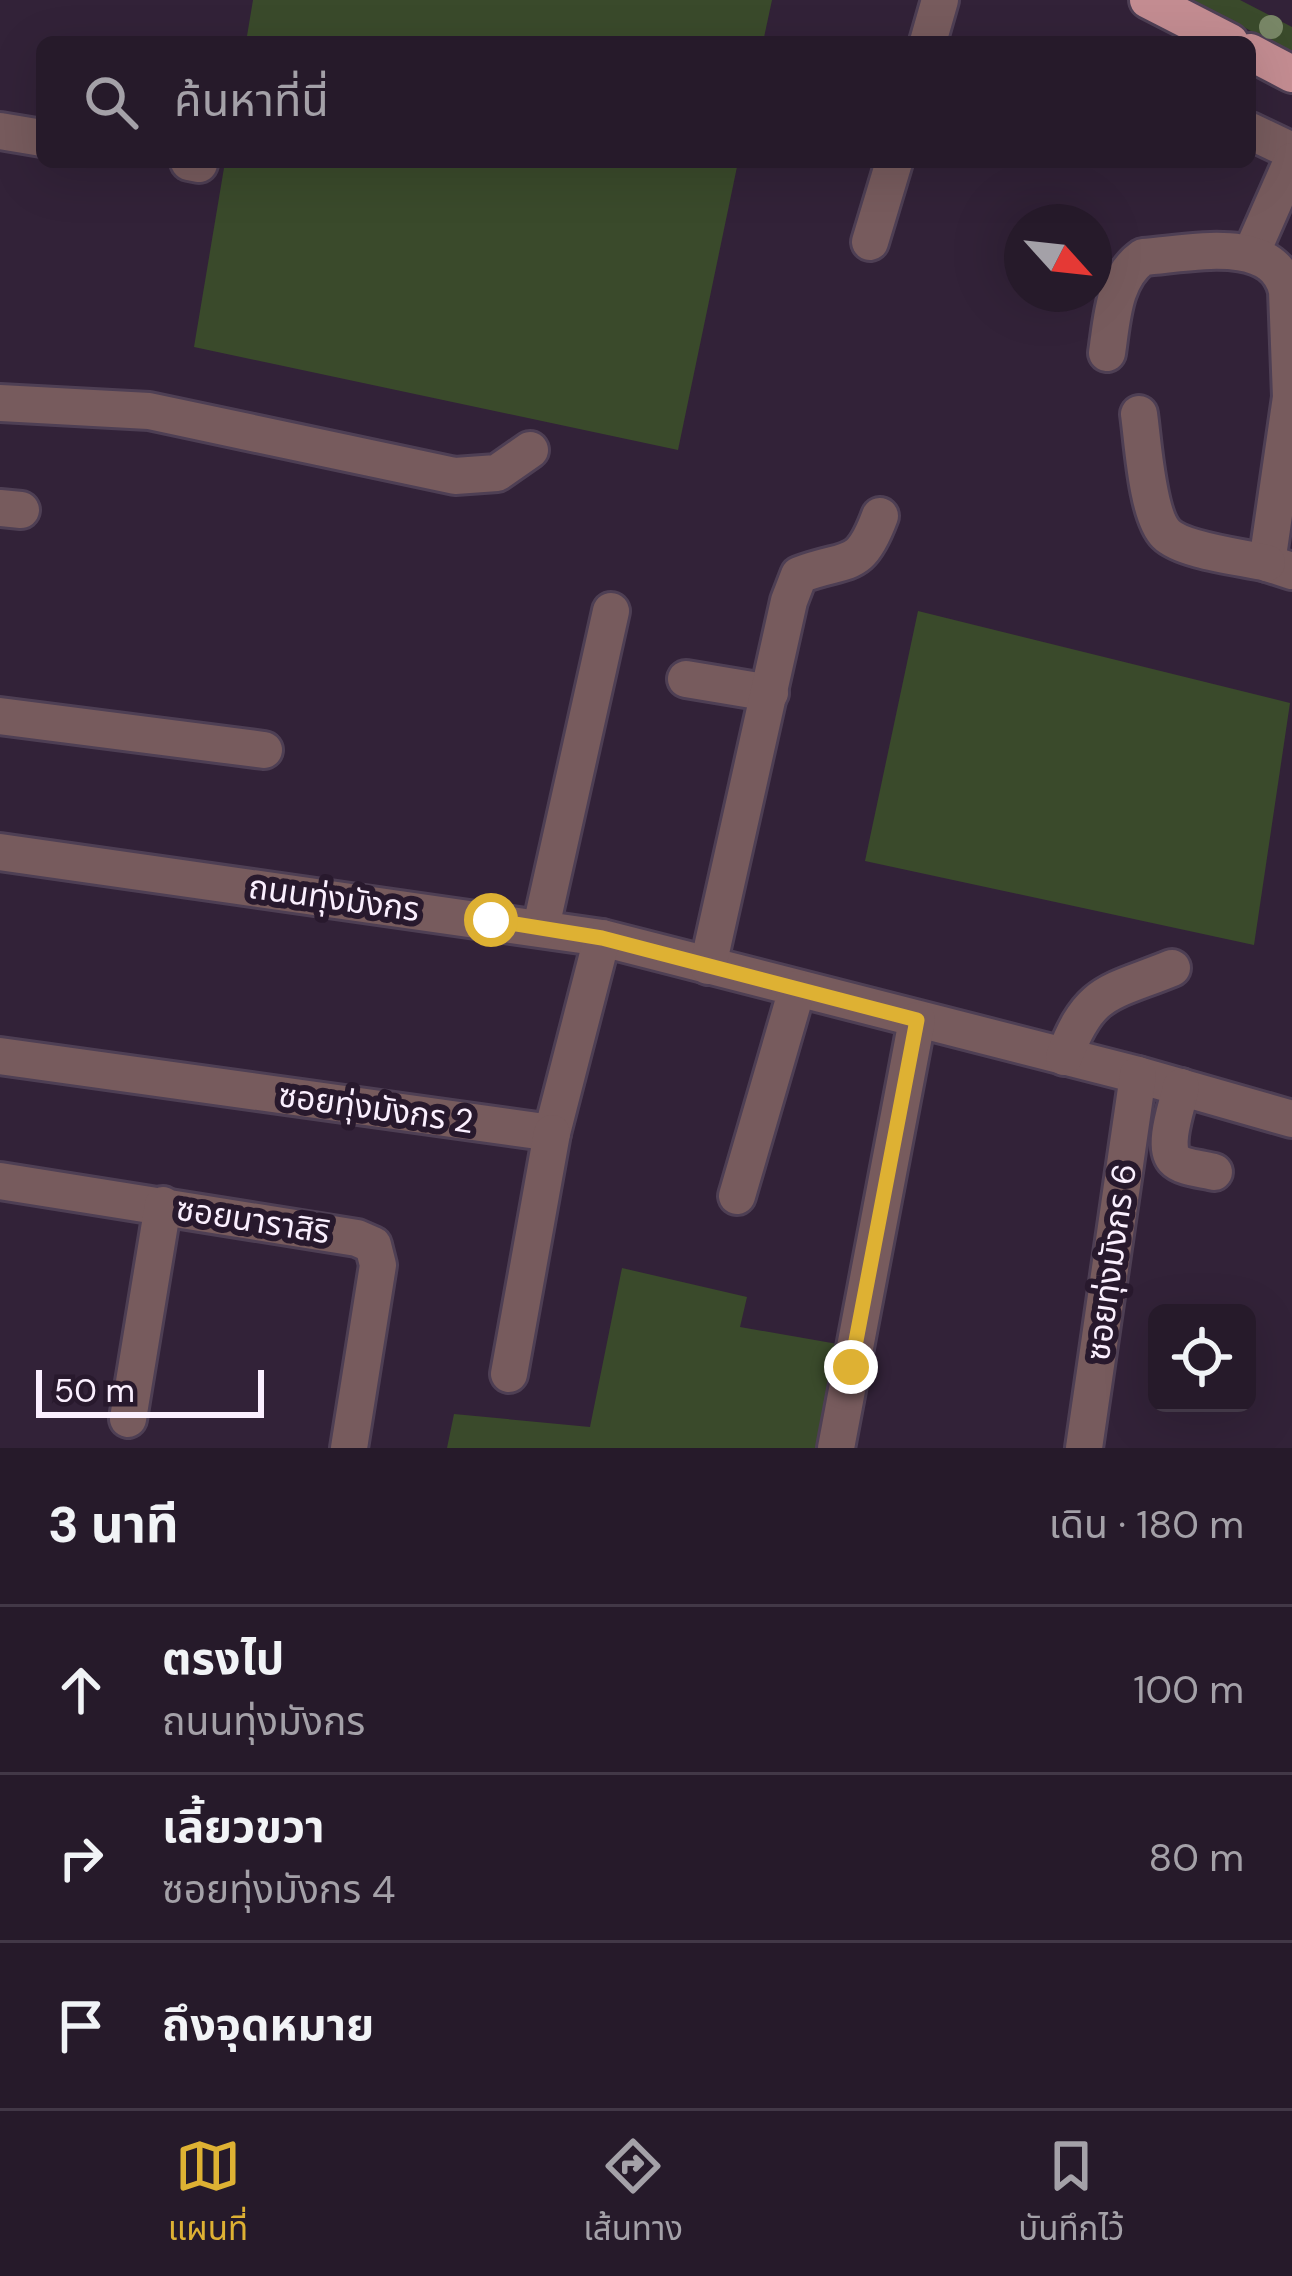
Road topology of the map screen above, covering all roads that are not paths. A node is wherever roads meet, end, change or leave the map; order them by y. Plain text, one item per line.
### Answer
1 (940, 0) edge
2 (1148, 0) edge
3 (930, 36) edge
4 (1218, 36) edge
5 (1256, 55) edge
6 (1292, 74) edge
7 (0, 131) edge
8 (1256, 134) edge
9 (36, 137) edge
10 (1292, 151) edge
11 (1292, 161) edge
12 (892, 168) edge
13 (870, 242) dead end
14 (1251, 254) junction
15 (1107, 353) dead end
16 (0, 403) edge
17 (1139, 414) dead end
18 (530, 450) dead end
19 (880, 516) dead end
20 (1279, 567) edge
21 (611, 611) dead end
22 (686, 679) dead end
23 (770, 693) junction
24 (0, 716) edge
25 (264, 749) dead end
26 (0, 852) edge
27 (541, 927) junction
28 (602, 938) junction
29 (708, 966) junction
30 (1172, 968) dead end
31 (797, 989) junction
32 (917, 1020) junction
33 (0, 1056) edge
34 (1064, 1057) junction
35 (1138, 1075) junction
36 (1181, 1087) junction
37 (1292, 1119) edge
38 (552, 1133) junction
39 (1214, 1172) dead end
40 (0, 1181) edge
41 (737, 1196) dead end
42 (163, 1205) junction
43 (509, 1374) dead end
44 (128, 1419) dead end
45 (349, 1448) edge
46 (836, 1448) edge
47 (1084, 1448) edge

1 - 3 street
2 - 4 main road
5 - 6 main road
7 - 9 street
8 - 10 street
11 - 14 street
12 - 13 street
14 - 15 street
14 - 20 street
16 - 18 street
17 - 20 street
19 - 23 street
21 - 27 street
22 - 23 street
23 - 29 street
24 - 25 street
26 - 27 street, ถนนทุ่งมังกร
27 - 28 street, ถนนทุ่งมังกร
28 - 29 street, ถนนทุ่งมังกร
28 - 38 street
29 - 31 street, ถนนทุ่งมังกร
30 - 34 street
31 - 32 street, ถนนทุ่งมังกร
31 - 41 street
32 - 34 street, ถนนทุ่งมังกร
32 - 46 street
33 - 38 street, ซอยทุ่งมังกร 2
34 - 35 street, ถนนทุ่งมังกร
35 - 36 street, ถนนทุ่งมังกร
35 - 47 street, ซอยทุ่งมังกร 6
36 - 37 street, ถนนทุ่งมังกร
36 - 39 street
38 - 43 street
40 - 42 street, ซอยนาราสิริ
42 - 44 street
42 - 45 street, ซอยนาราสิริ

